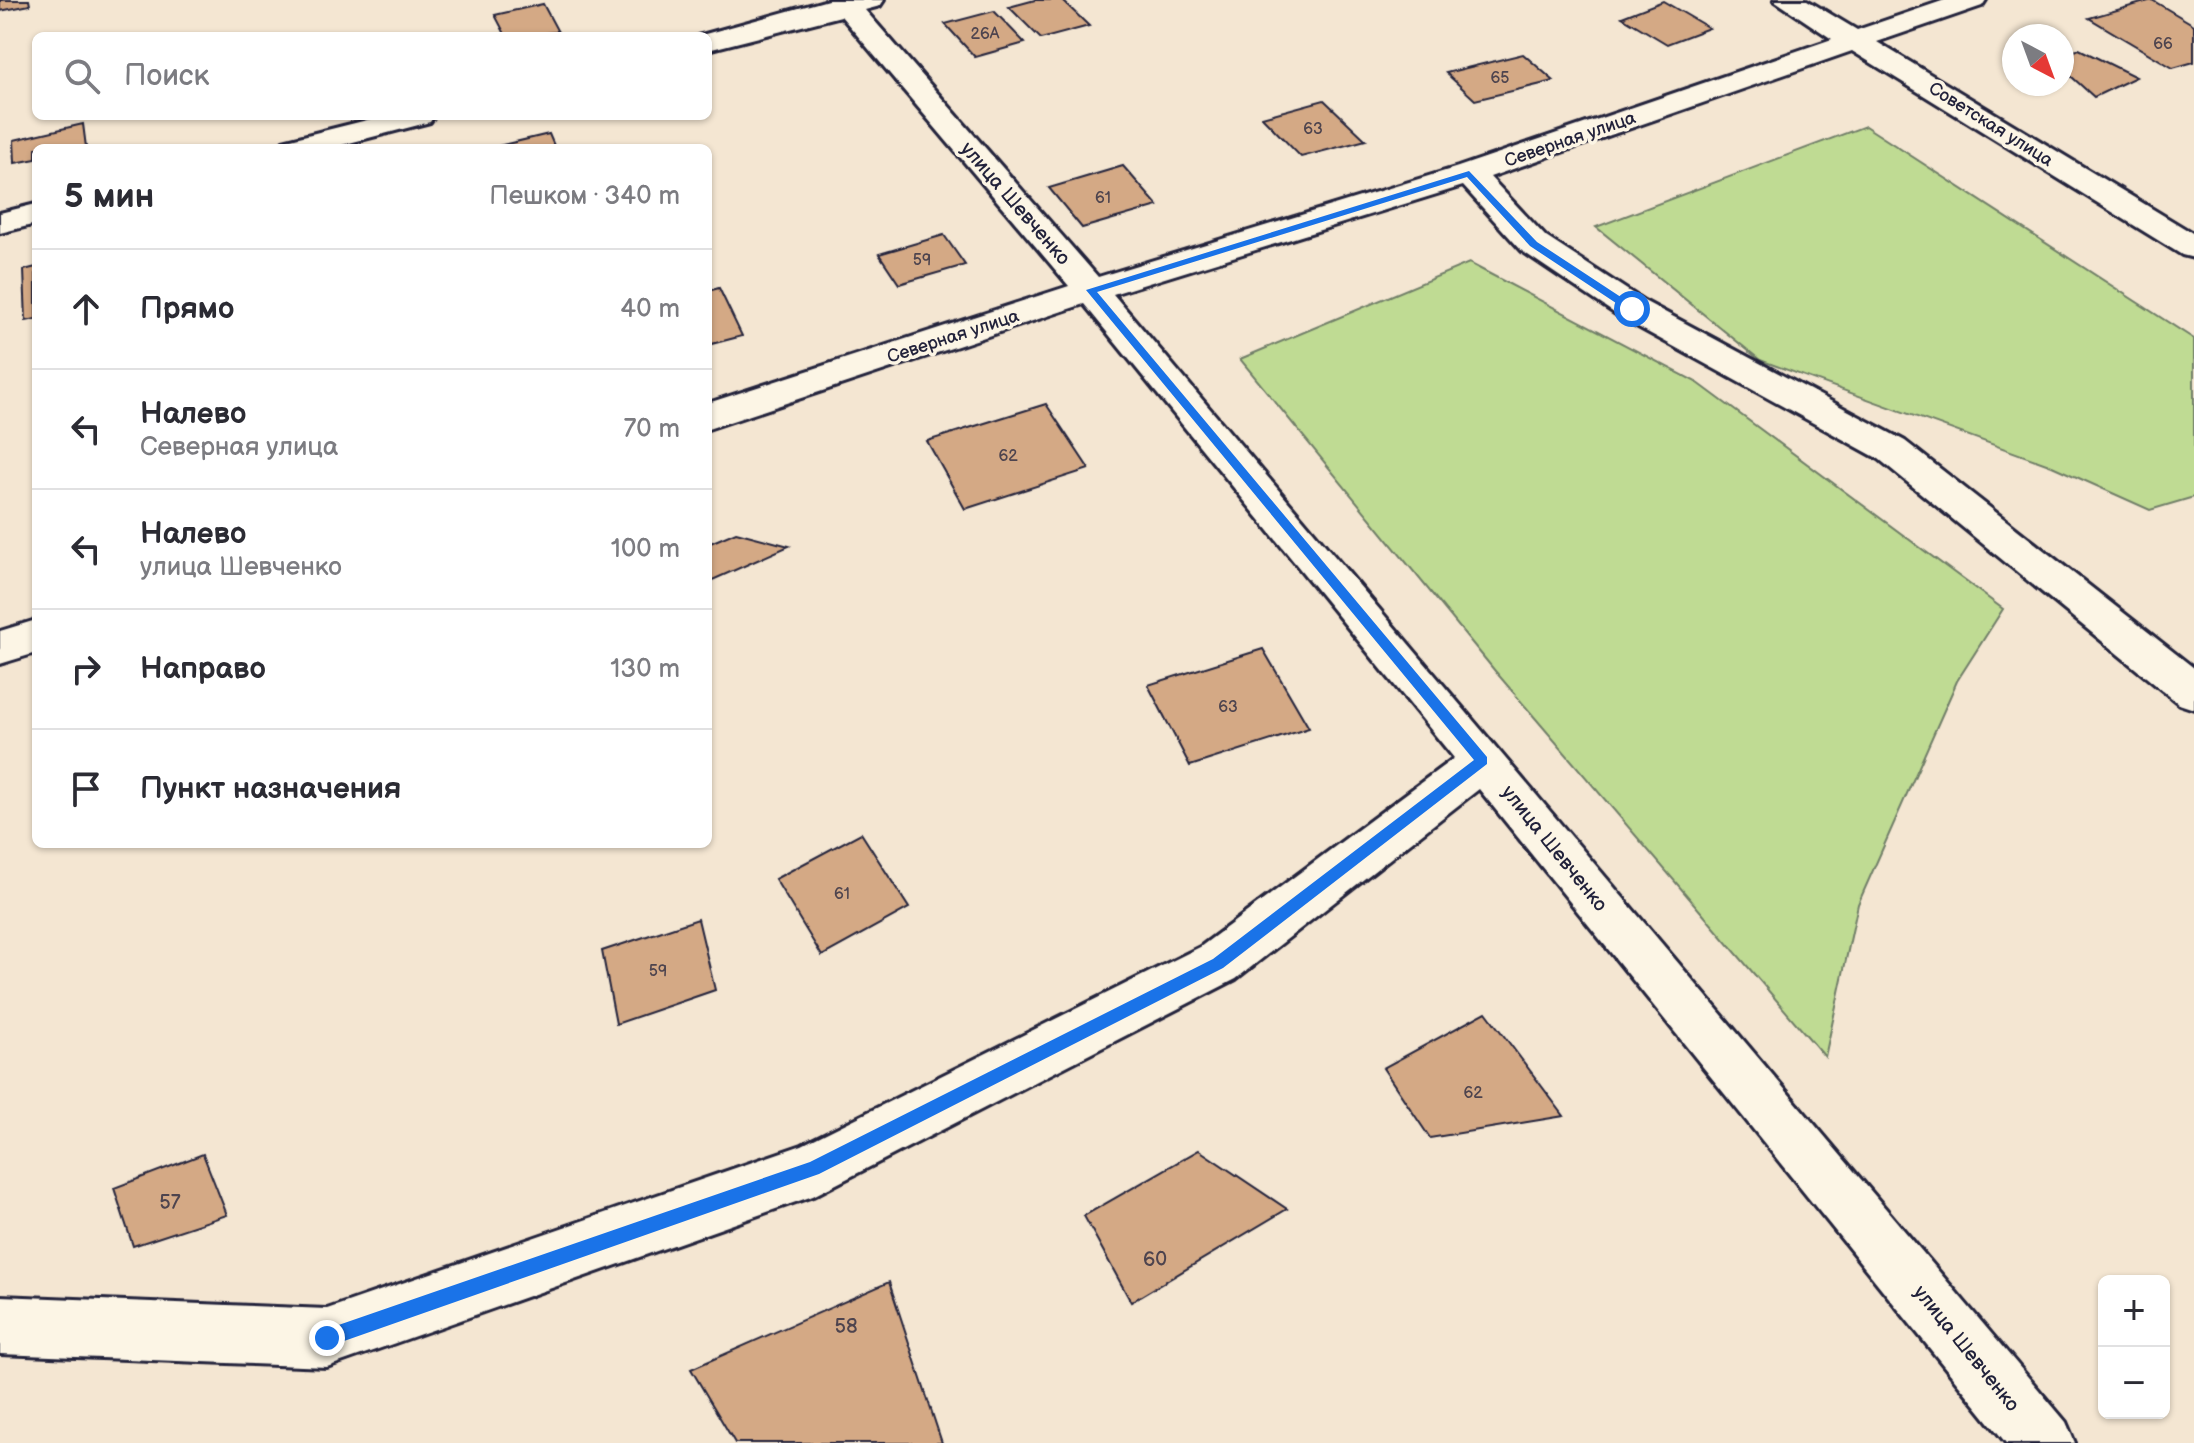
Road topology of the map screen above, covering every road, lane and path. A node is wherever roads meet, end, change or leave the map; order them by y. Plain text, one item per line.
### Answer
1 (1788, 0) edge
2 (1972, 0) edge
3 (853, 2) edge
4 (1854, 40) junction
5 (712, 41) edge
6 (403, 120) edge
7 (310, 144) edge
8 (1469, 174) junction
9 (32, 215) edge
10 (0, 223) edge
11 (2194, 248) edge
12 (1091, 290) junction
13 (712, 415) edge
14 (32, 637) edge
15 (0, 648) edge
16 (2194, 692) edge
17 (1483, 761) junction
18 (0, 1325) edge
19 (2045, 1443) edge

1 - 4 street, Советская улица
2 - 4 street, Северная улица
3 - 5 street
3 - 12 street, улица Шевченко
4 - 8 street, Северная улица
4 - 11 street, Советская улица
6 - 7 street
8 - 12 street, Северная улица
8 - 16 street
9 - 10 street
12 - 13 street, Северная улица
12 - 17 street, улица Шевченко
14 - 15 street
17 - 18 street
17 - 19 street, улица Шевченко

